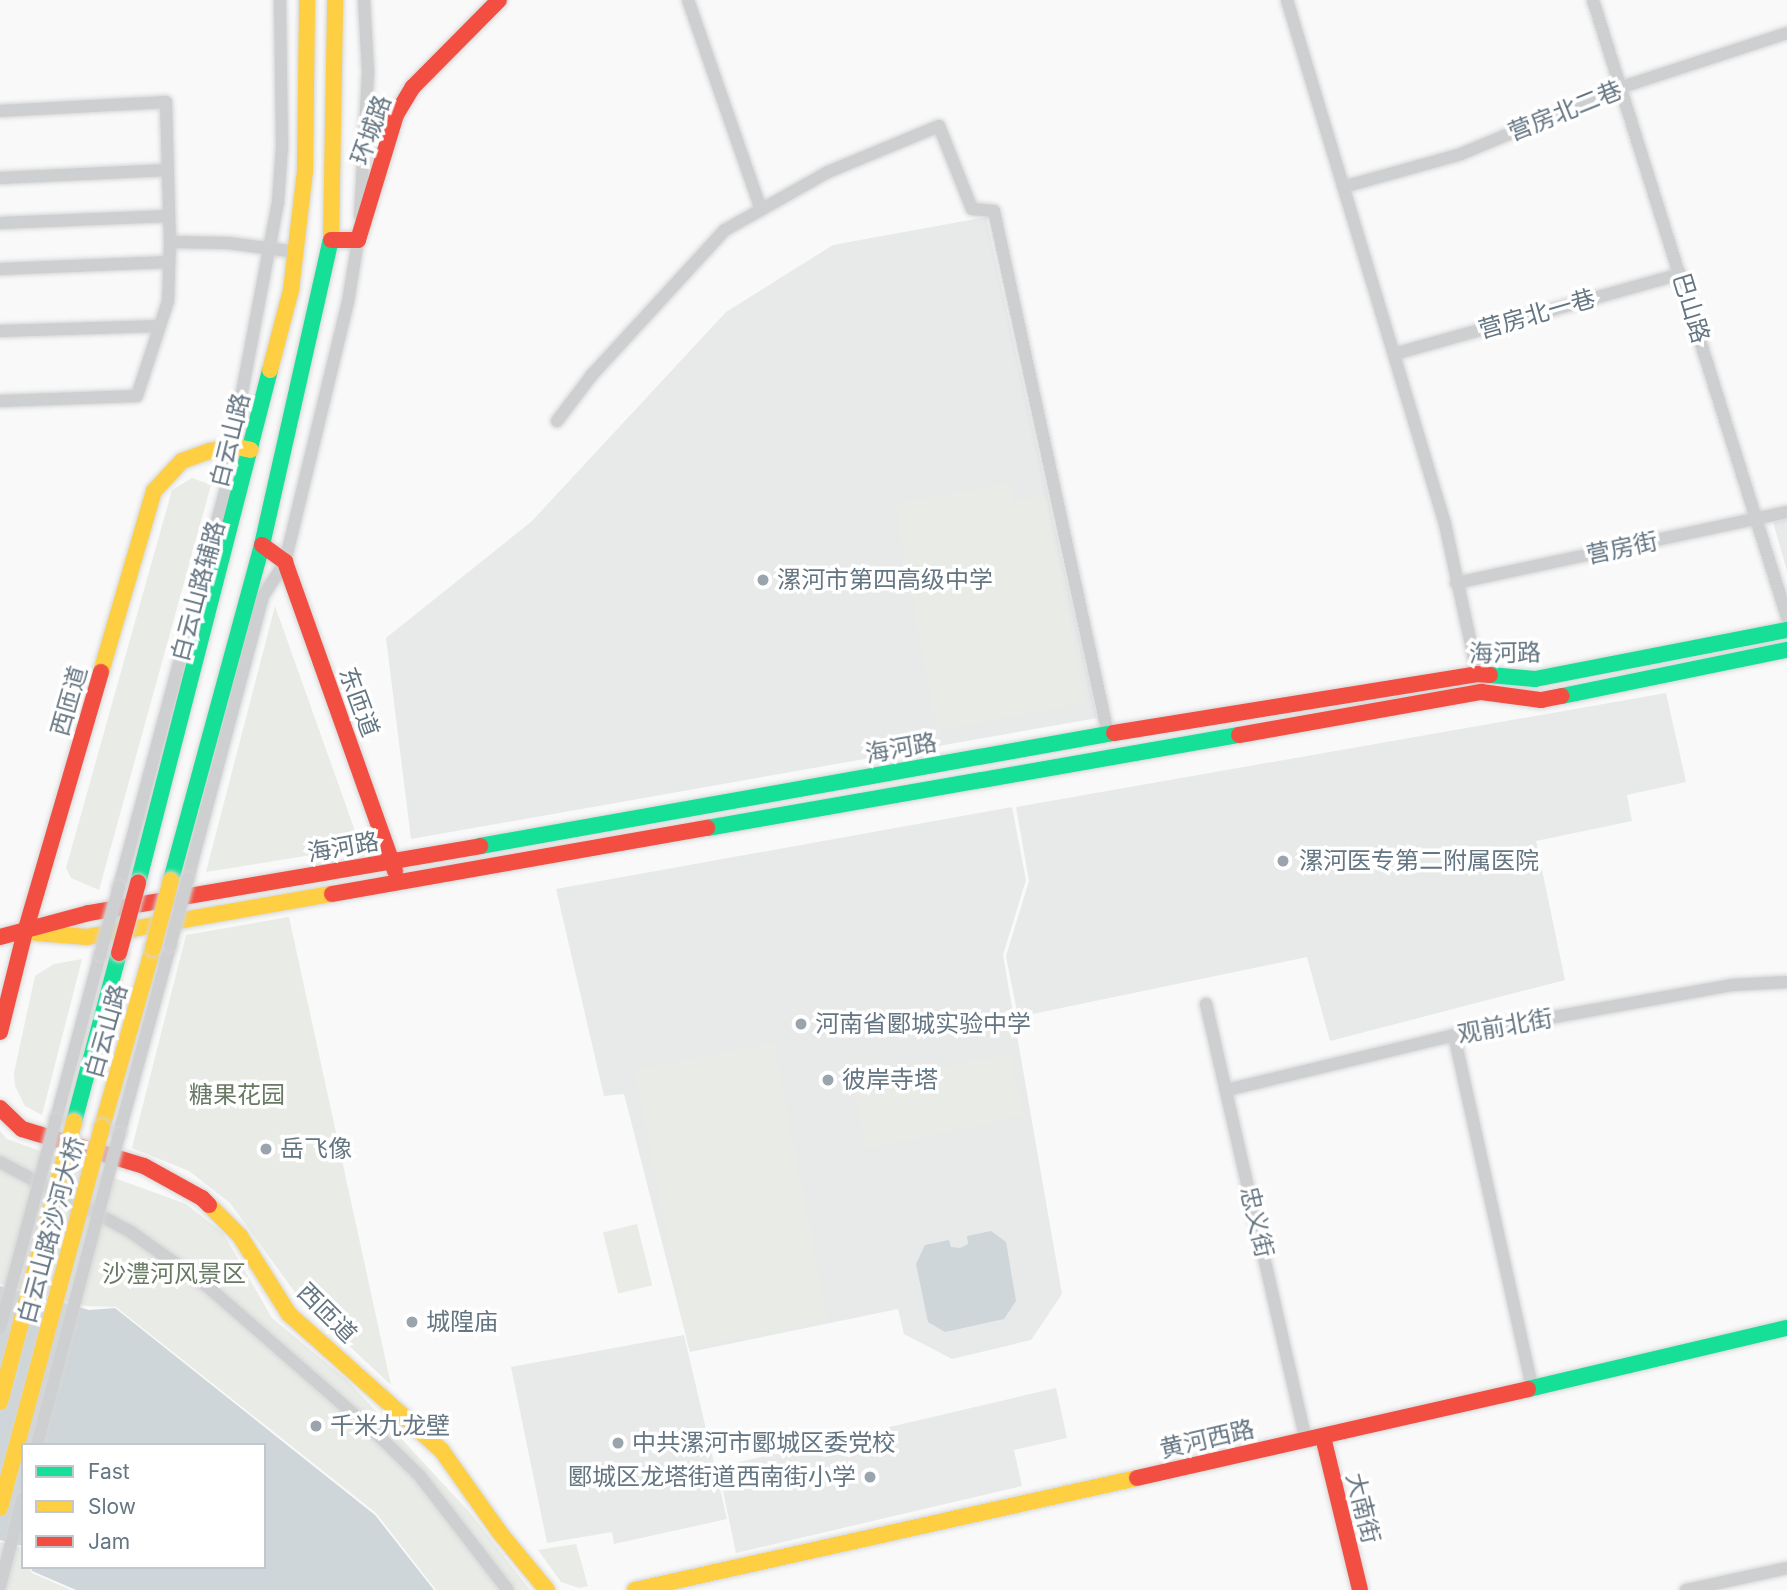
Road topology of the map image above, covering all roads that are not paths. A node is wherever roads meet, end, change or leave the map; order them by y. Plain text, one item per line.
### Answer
1 (280, 0) edge
2 (307, 0) edge
3 (335, 0) edge
4 (364, 0) edge
5 (499, 0) edge
6 (688, 0) edge
7 (1287, 0) edge
8 (1593, 0) edge
9 (1787, 33) edge
10 (1622, 87) junction
11 (0, 111) edge
12 (168, 170) junction
13 (0, 178) edge
14 (1343, 187) junction
15 (761, 210) junction
16 (169, 216) junction
17 (0, 223) edge
18 (331, 240) junction
19 (358, 240) junction
20 (170, 242) junction
21 (270, 249) junction
22 (296, 252) junction
23 (169, 262) junction
24 (0, 269) edge
25 (1681, 274) junction
26 (160, 326) junction
27 (0, 331) edge
28 (1394, 354) junction
29 (0, 401) edge
30 (557, 421) dead end
31 (244, 448) junction
32 (1787, 512) edge
33 (1756, 519) junction
34 (262, 545) junction
35 (285, 562) junction
36 (1456, 583) junction
37 (1787, 617) edge
38 (1787, 630) edge
39 (1787, 650) edge
40 (1477, 674) junction
41 (1481, 692) junction
42 (1108, 734) junction
43 (392, 862) junction
44 (400, 884) junction
45 (25, 932) junction
46 (0, 937) edge
47 (1787, 982) edge
48 (1206, 1004) dead end
49 (0, 1032) edge
50 (1454, 1035) junction
51 (1227, 1090) junction
52 (0, 1108) edge
53 (56, 1119) joint
54 (74, 1122) joint
55 (102, 1126) joint
56 (0, 1162) edge
57 (0, 1328) edge
58 (1787, 1328) edge
59 (1532, 1386) junction
60 (0, 1402) edge
61 (1323, 1437) junction
62 (1306, 1441) junction
63 (38, 1443) edge
64 (21, 1505) edge
65 (0, 1508) edge
66 (1787, 1568) edge
67 (0, 1586) edge
68 (508, 1590) edge
69 (547, 1590) edge
70 (635, 1590) edge
71 (1360, 1590) edge
72 (1686, 1590) edge

1 - 21 street, 白云山路辅路
2 - 22 main road, 白云山路
3 - 18 main road
4 - 19 street
5 - 19 main road, 环城路
6 - 15 street
7 - 14 street
8 - 10 street, 巴山路
9 - 10 street, 营房北二巷
10 - 14 street, 营房北二巷
10 - 25 street, 巴山路
11 - 12 street
12 - 13 street
12 - 16 street
14 - 28 street
15 - 30 street
15 - 42 street
16 - 17 street
16 - 20 street
18 - 19 main road
18 - 34 main road
19 - 35 street
20 - 21 street
20 - 23 street
21 - 22 street
21 - 31 street, 白云山路辅路
22 - 31 main road, 白云山路
23 - 24 street
23 - 26 street
25 - 28 street, 营房北一巷
25 - 33 street, 巴山路
26 - 27 street
26 - 29 street
28 - 36 street
31 - 45 main road, 西匝道
31 - 53 street, 白云山路辅路, bridge
31 - 54 main road, 白云山路, bridge
32 - 33 street, 营房街
33 - 36 street, 营房街
33 - 37 street, 巴山路
34 - 35 main road
34 - 55 main road, 白云山路, bridge
35 - 43 main road, 东匝道
35 - 63 street, 白云山路沙河大桥, bridge
36 - 40 street
38 - 40 main road, 海河路
39 - 41 main road, 海河路
40 - 41 street
40 - 42 main road, 海河路
41 - 44 main road, 海河路
42 - 43 main road, 海河路
43 - 44 main road, 东匝道
43 - 45 main road, 海河路
44 - 45 main road, 海河路
45 - 46 main road, 海河路
45 - 49 main road, 西匝道
47 - 50 street, 观前北街
48 - 51 street, 忠义街
50 - 51 street, 观前北街
50 - 59 street
51 - 62 street, 忠义街
52 - 69 main road, 西匝道
53 - 57 street, 白云山路沙河大桥, bridge
54 - 60 main road, 白云山路沙河大桥, bridge
55 - 65 main road, 白云山路沙河大桥, bridge
56 - 68 street
58 - 59 main road, 黄河西路
59 - 61 main road, 黄河西路
61 - 62 main road, 黄河西路
61 - 71 main road, 大南街
62 - 70 main road, 黄河西路
64 - 67 street
66 - 72 street

